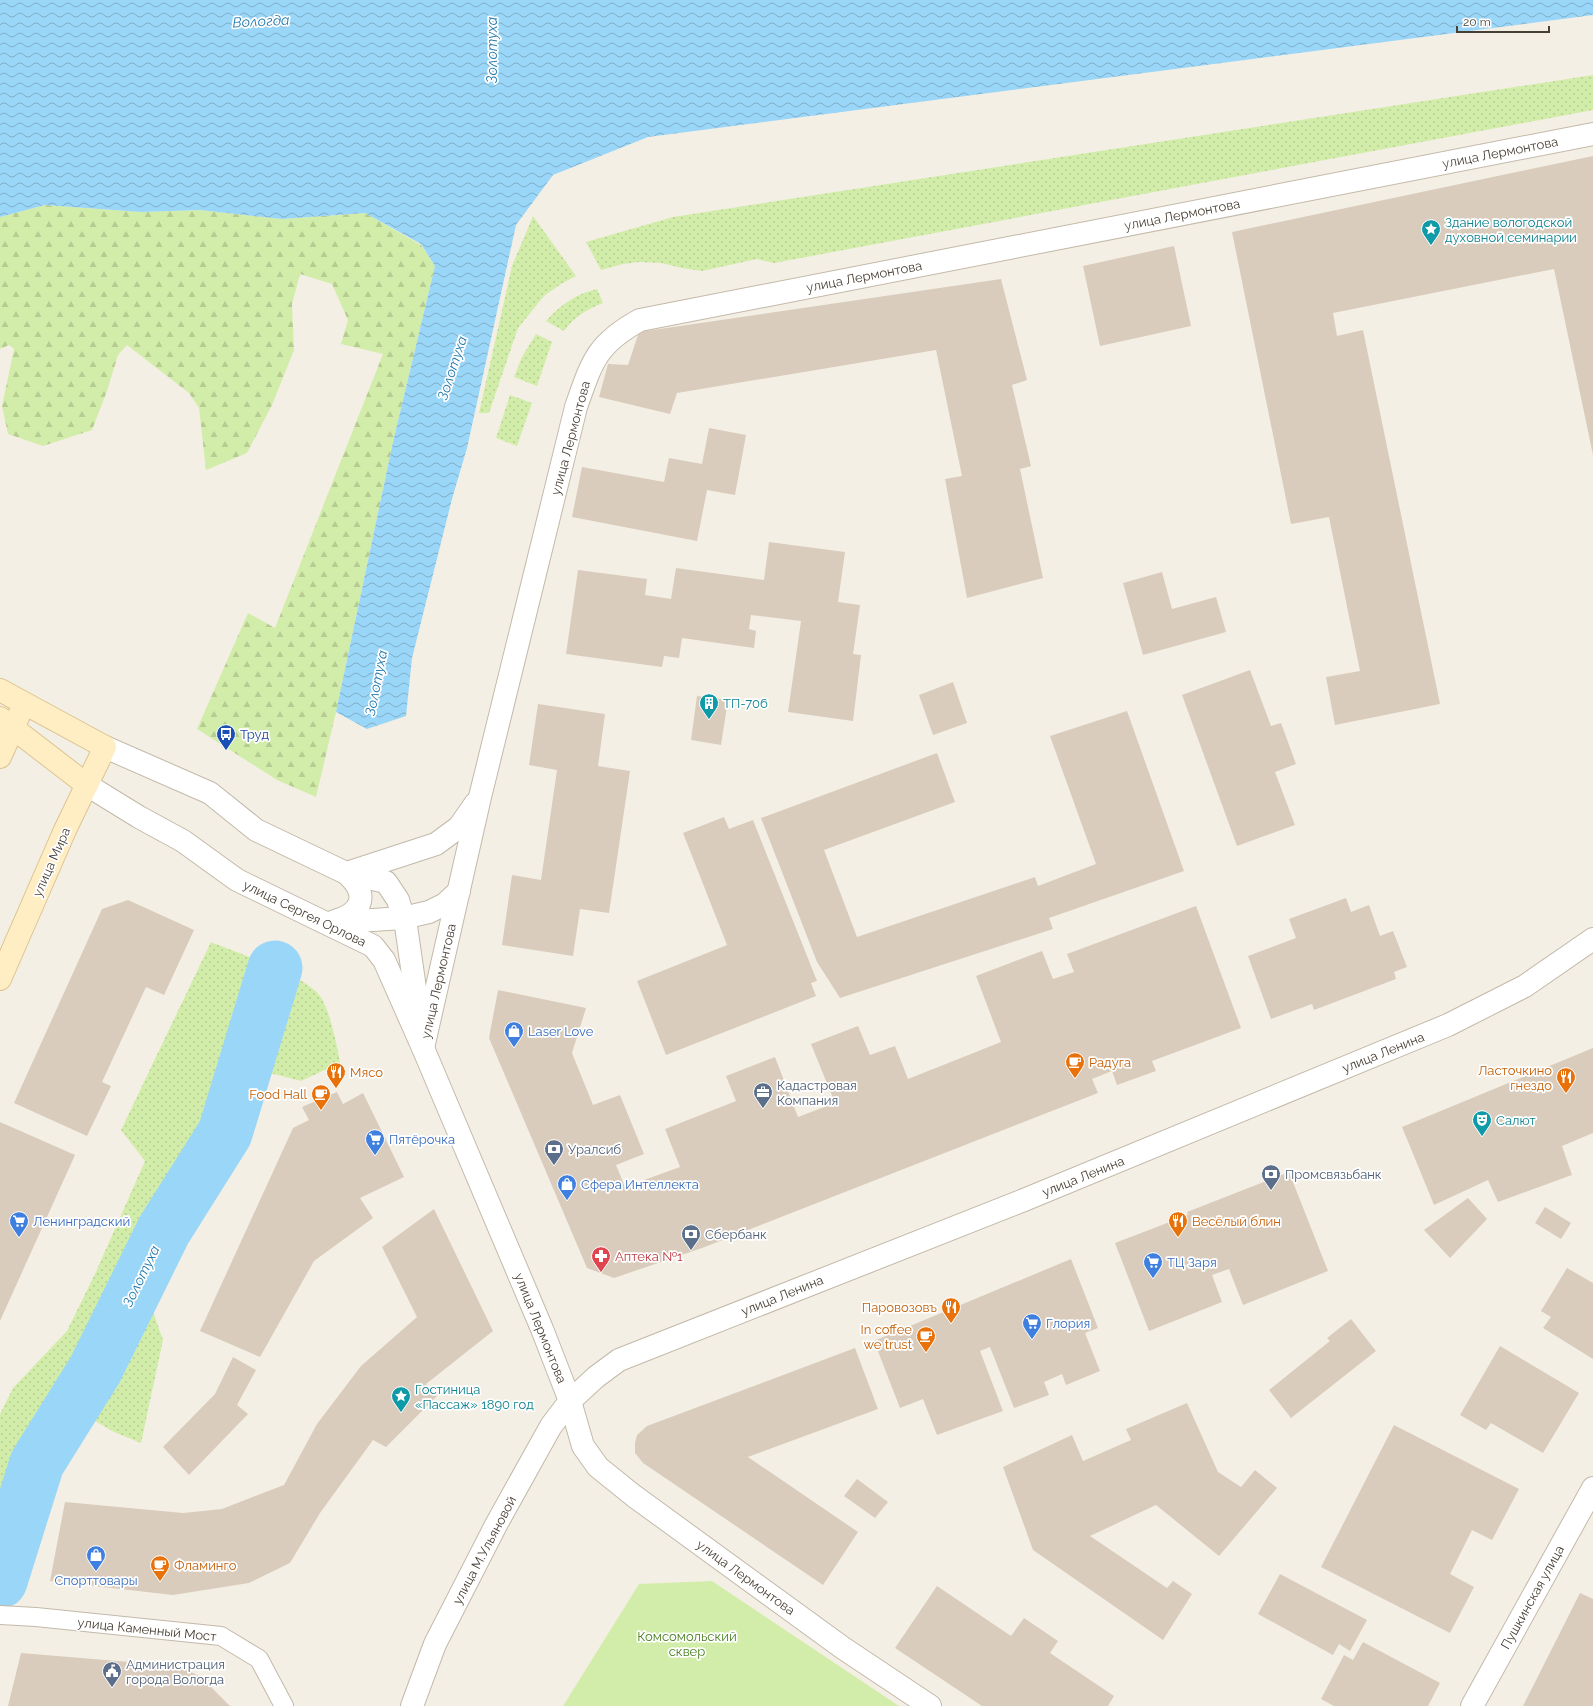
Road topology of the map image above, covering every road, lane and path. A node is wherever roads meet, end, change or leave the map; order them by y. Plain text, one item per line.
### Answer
1 (1593, 134) edge
2 (0, 690) edge
3 (26, 704) junction
4 (6, 723) edge
5 (105, 747) junction
6 (0, 757) edge
7 (87, 785) junction
8 (480, 797) junction
9 (346, 873) junction
10 (459, 891) junction
11 (403, 918) junction
12 (327, 923) junction
13 (1593, 939) edge
14 (0, 979) edge
15 (423, 1048) junction
16 (570, 1401) junction
17 (1593, 1488) edge
18 (0, 1615) edge
19 (284, 1706) edge
20 (412, 1706) edge
21 (930, 1706) edge
22 (1472, 1706) edge

1 - 8 street, улица Лермонтова
2 - 3 main road
3 - 4 main road
3 - 5 main road
4 - 6 main road
4 - 7 main road, улица Сергея Орлова
5 - 7 main road, улица Мира
5 - 9 street
7 - 12 street, улица Сергея Орлова
7 - 14 main road, улица Мира
8 - 9 street, улица Лермонтова
8 - 10 street, улица Лермонтова
9 - 11 street
9 - 12 street
10 - 11 street
10 - 15 street, улица Лермонтова
11 - 12 street
11 - 15 street
12 - 15 street, улица Сергея Орлова
13 - 16 street, улица Ленина
15 - 16 street, улица Лермонтова
16 - 20 street, улица М.Ульяновой
16 - 21 street, улица Лермонтова
17 - 22 street, Пушкинская улица
18 - 19 street, улица Каменный Мост

